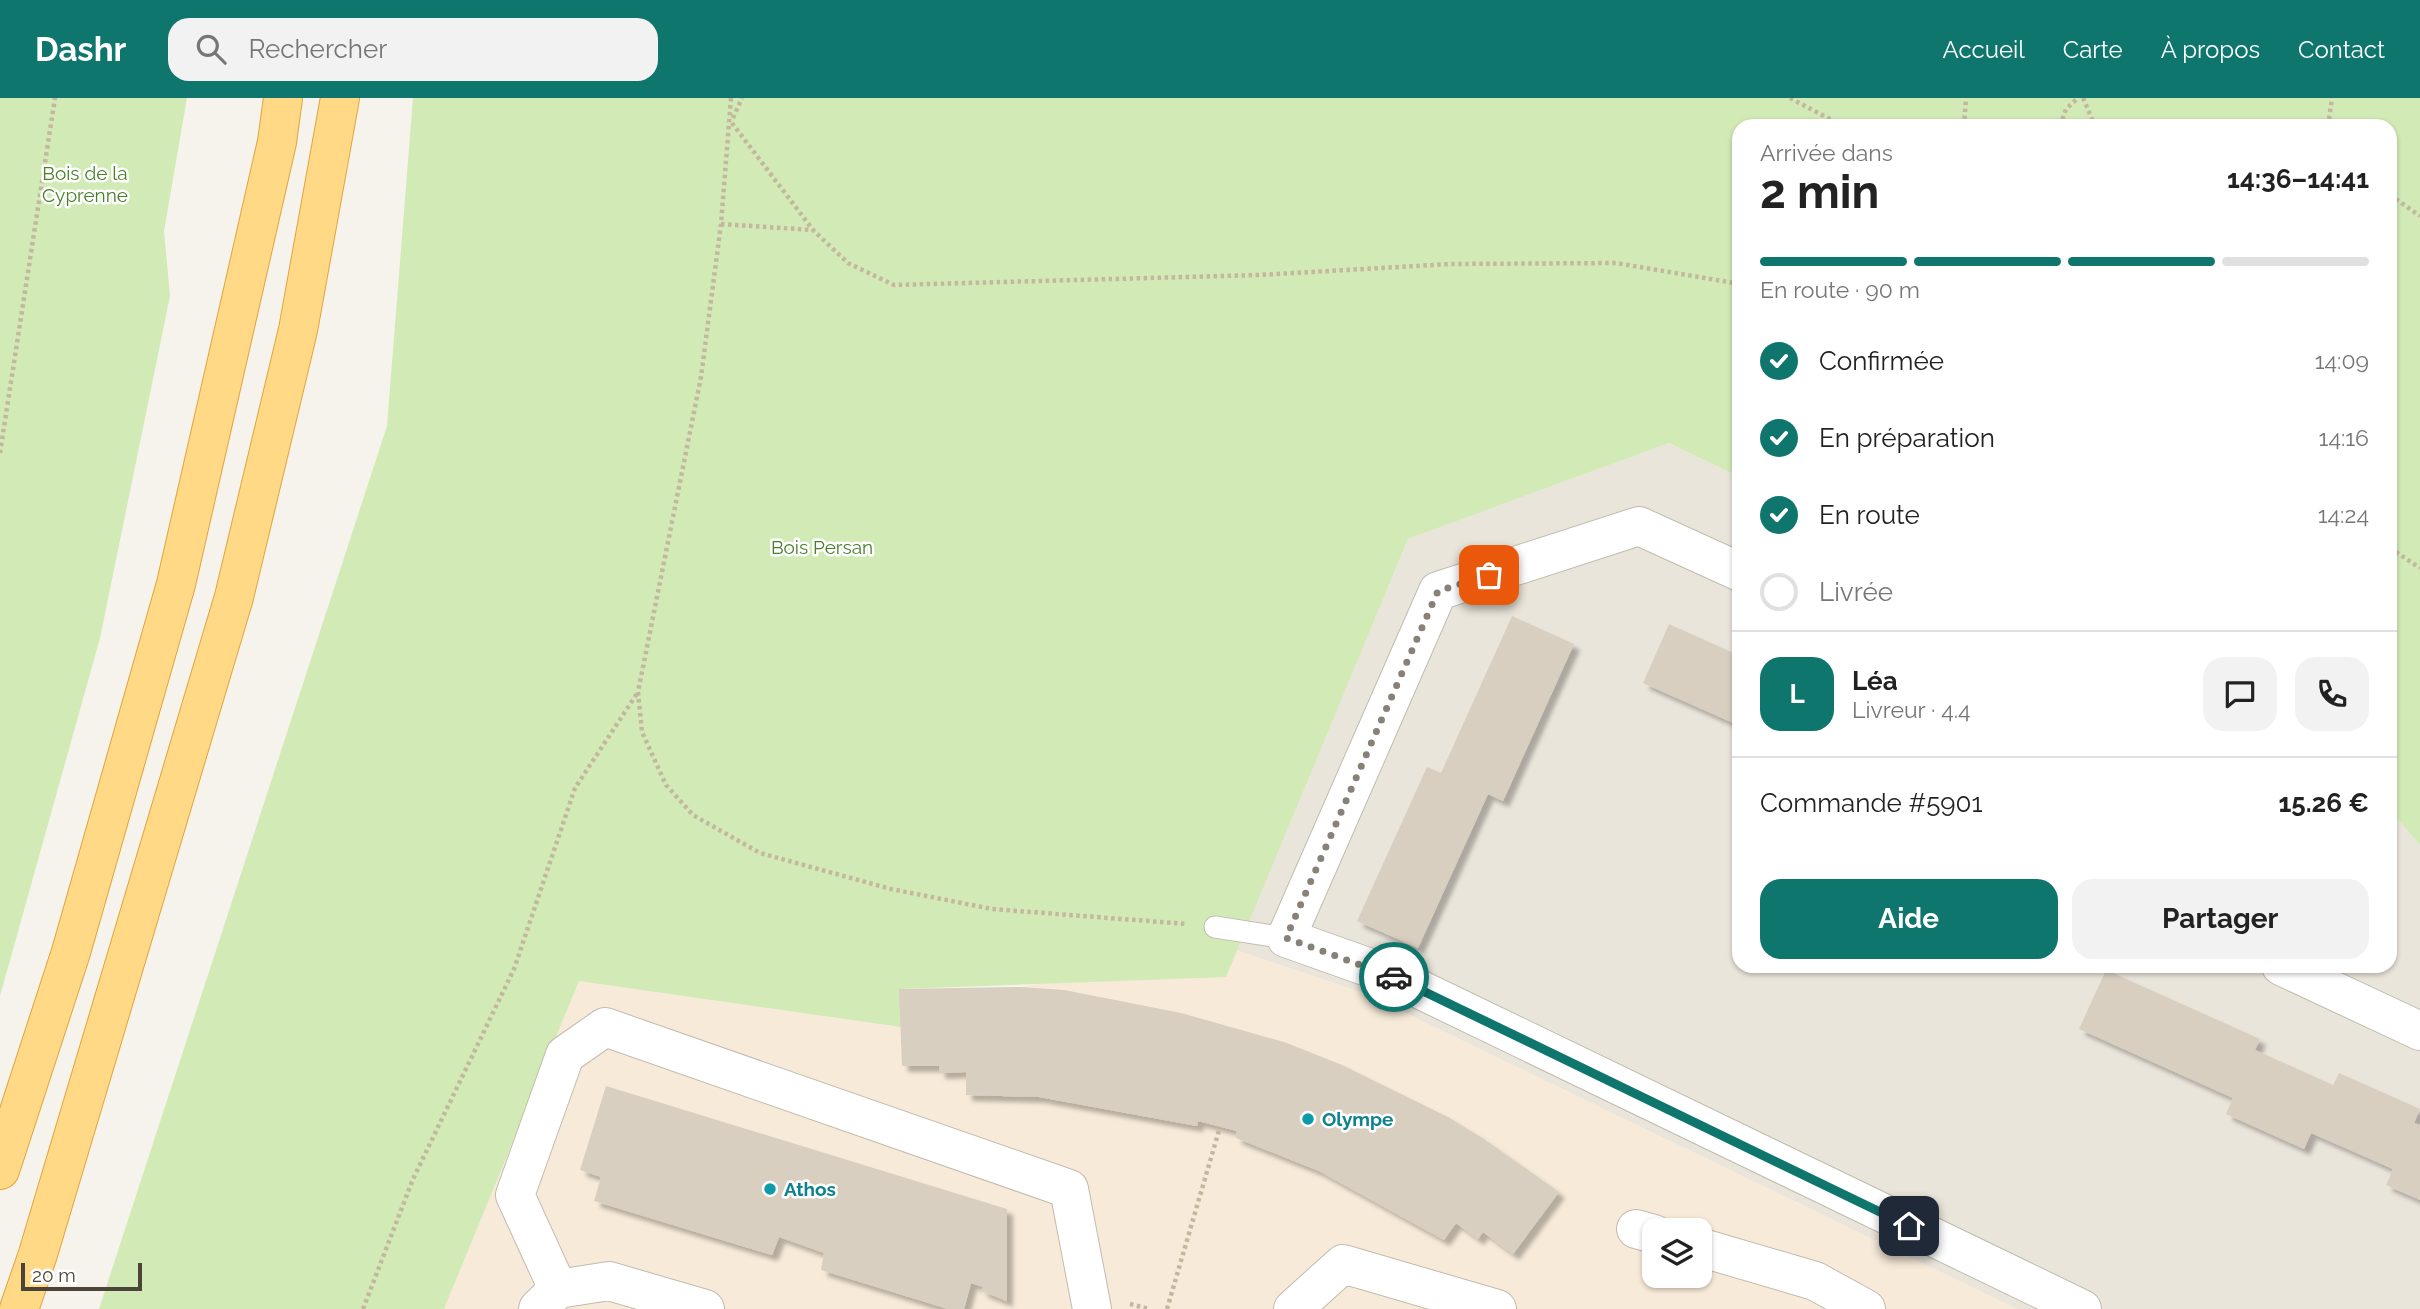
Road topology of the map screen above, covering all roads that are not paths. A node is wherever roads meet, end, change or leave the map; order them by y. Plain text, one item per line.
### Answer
1 (283, 98) edge
2 (340, 98) edge
3 (1732, 568) edge
4 (1215, 927) road end
5 (1286, 938) junction
6 (2296, 973) edge
7 (2420, 1031) edge
8 (0, 1170) edge
9 (1712, 1251) edge
10 (548, 1299) edge
11 (19, 1309) edge
12 (705, 1309) edge
13 (1092, 1309) edge
14 (1293, 1309) edge
15 (1497, 1309) edge
16 (1866, 1309) edge
17 (2082, 1309) edge

1 - 8 highway
2 - 11 highway
3 - 5 street
4 - 5 lane
5 - 17 street
6 - 7 street
9 - 16 street
10 - 12 street
10 - 13 street
14 - 15 street

